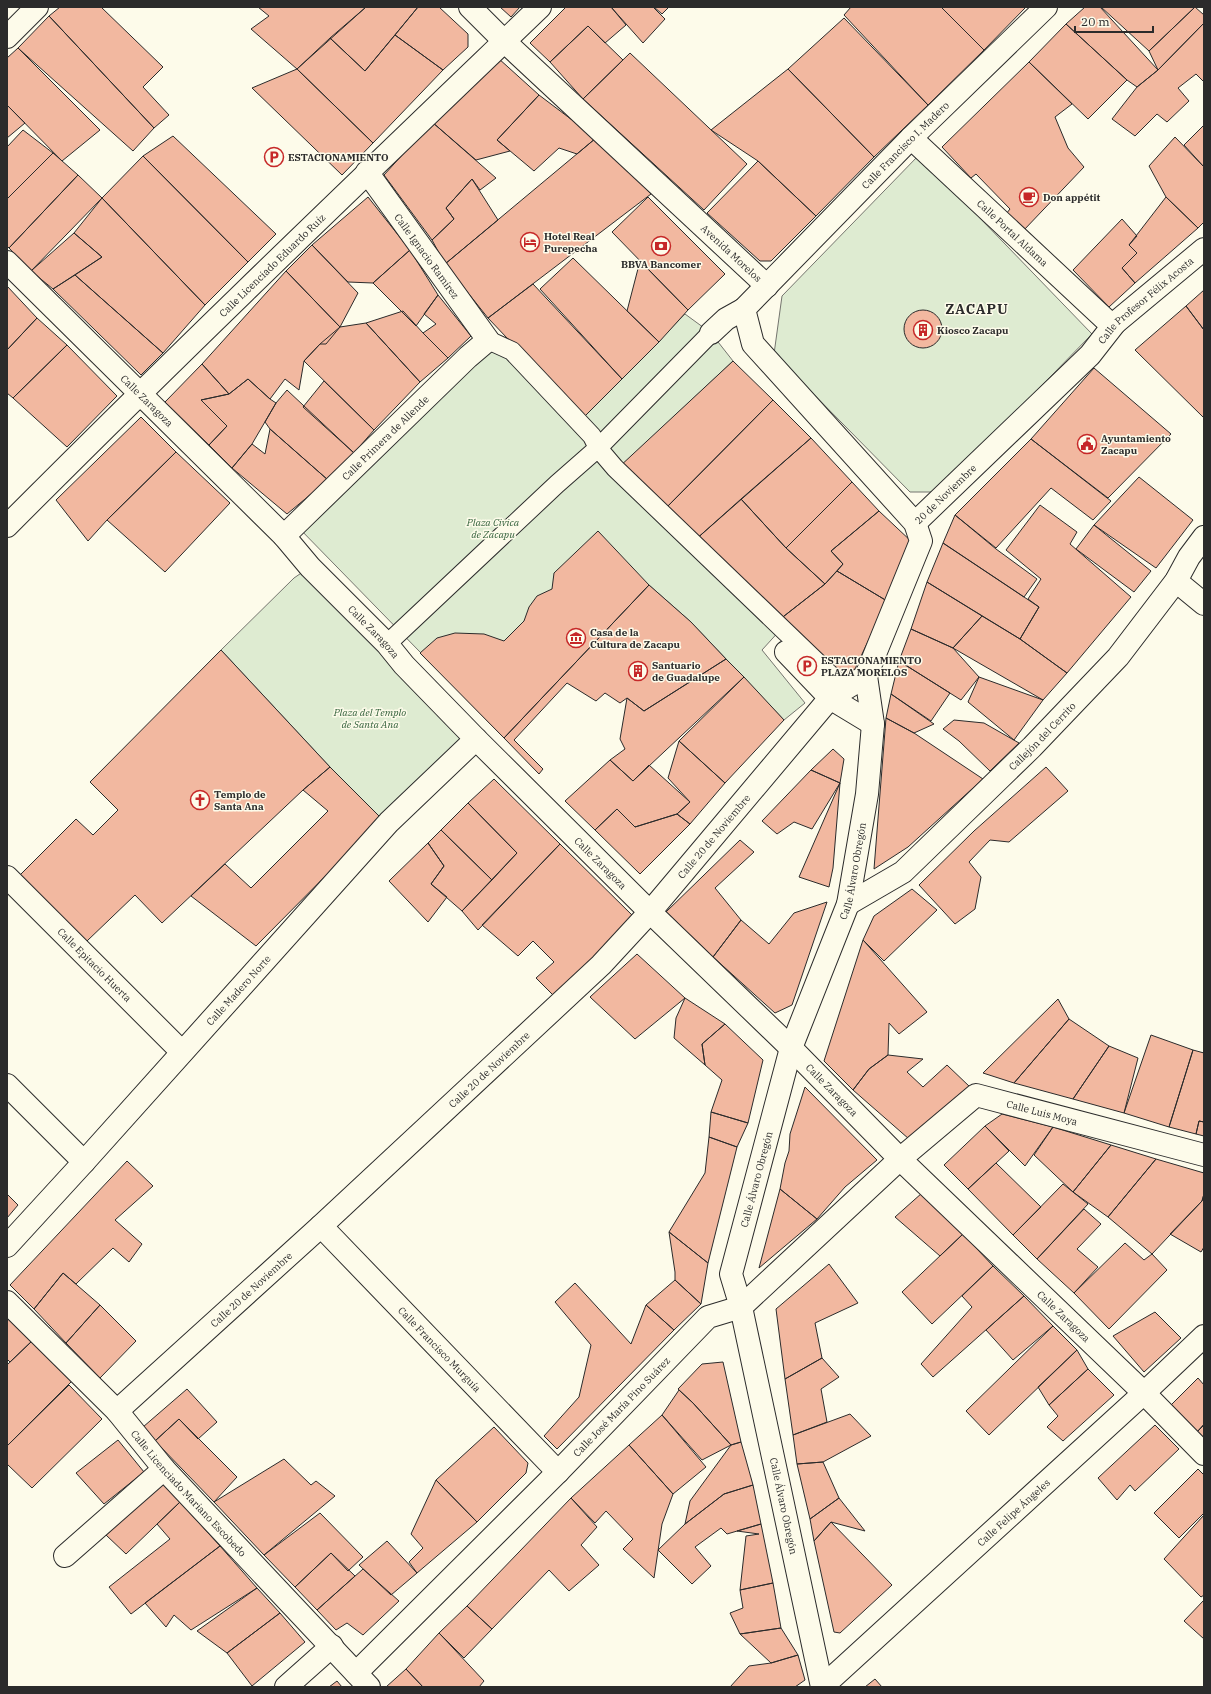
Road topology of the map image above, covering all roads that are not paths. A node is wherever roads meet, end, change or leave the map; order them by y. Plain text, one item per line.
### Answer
1 (38, 7) edge
2 (470, 7) edge
3 (540, 7) edge
4 (1046, 7) edge
5 (7, 37) edge
6 (504, 41) junction
7 (911, 138) junction
8 (367, 172) junction
9 (1204, 249) edge
10 (7, 262) edge
11 (767, 286) junction
12 (744, 309) junction
13 (1116, 323) junction
14 (711, 333) joint
15 (488, 340) junction
16 (1090, 355) joint
17 (140, 393) junction
18 (598, 448) junction
19 (916, 522) junction
20 (7, 526) edge
21 (284, 536) junction
22 (1204, 537) edge
23 (1176, 581) junction
24 (1204, 604) edge
25 (387, 644) junction
26 (786, 652) dead end
27 (866, 676) junction
28 (837, 693) junction
29 (873, 724) junction
30 (476, 739) junction
31 (7, 877) edge
32 (848, 904) junction
33 (650, 912) junction
34 (791, 1048) junction
35 (182, 1052) junction
36 (7, 1085) edge
37 (1204, 1155) edge
38 (900, 1159) junction
39 (84, 1162) junction
40 (322, 1226) junction
41 (7, 1246) edge
42 (7, 1302) edge
43 (741, 1307) junction
44 (1204, 1336) edge
45 (1144, 1394) junction
46 (117, 1411) junction
47 (1204, 1454) edge
48 (164, 1469) junction
49 (558, 1472) junction
50 (65, 1556) dead end
51 (332, 1646) junction
52 (362, 1680) edge
53 (286, 1687) edge
54 (822, 1687) edge

1 - 5 street
2 - 6 street, Avenida Morelos
3 - 6 street, Calle Licenciado Eduardo Ruíz
4 - 7 street, Calle Francisco I. Madero
6 - 8 street, Calle Licenciado Eduardo Ruíz
6 - 11 street, Avenida Morelos
7 - 11 street, Calle Francisco I. Madero
7 - 13 street, Calle Portal Aldama
8 - 15 street, Calle Ignacio Ramírez
8 - 17 street, Calle Licenciado Eduardo Ruíz
9 - 13 street, Calle Profesor Félix Acosta
10 - 17 street, Calle Zaragoza
11 - 12 street, Avenida Morelos
12 - 14 street
12 - 19 street
13 - 16 street, Calle Profesor Félix Acosta
14 - 18 street
15 - 18 street
15 - 21 street, Calle Primera de Allende
16 - 19 street, 20 de Noviembre
17 - 20 street, Calle Licenciado Eduardo Ruíz
17 - 21 street, Calle Zaragoza
18 - 25 street
18 - 28 street
19 - 27 street, 20 de Noviembre
21 - 25 street, Calle Zaragoza
22 - 23 street, Callejón del Cerrito
23 - 24 street
23 - 32 street, Callejón del Cerrito
25 - 30 street, Calle Zaragoza
26 - 28 street
27 - 28 street
27 - 29 street, Calle Álvaro Obregón
28 - 29 street
28 - 33 street, Calle 20 de Noviembre
29 - 32 street, Calle Álvaro Obregón
30 - 33 street, Calle Zaragoza
30 - 35 street, Calle Madero Norte
31 - 35 street, Calle Epitacio Huerta
32 - 34 street, Calle Álvaro Obregón
33 - 34 street, Calle Zaragoza
33 - 40 street, Calle 20 de Noviembre
34 - 38 street, Calle Zaragoza
34 - 43 street, Calle Álvaro Obregón
35 - 39 street, Calle Madero Norte
36 - 39 street
37 - 38 street, Calle Luis Moya
38 - 43 street, Calle José María Pino Suárez
38 - 45 street, Calle Zaragoza
39 - 41 street, Calle Madero Norte
40 - 46 street, Calle 20 de Noviembre
40 - 49 street, Calle Francisco Murguía
42 - 46 street, Calle Licenciado Mariano Escobedo
43 - 49 street, Calle José María Pino Suárez
43 - 54 street, Calle Álvaro Obregón
44 - 45 street, Calle Felipe Ángeles
45 - 47 street, Calle Zaragoza
45 - 54 street, Calle Felipe Ángeles
46 - 48 street, Calle Licenciado Mariano Escobedo
48 - 50 street
48 - 51 street, Calle Licenciado Mariano Escobedo
49 - 52 street, Calle José María Pino Suárez
51 - 52 street, Calle Licenciado Mariano Escobedo
51 - 53 street

